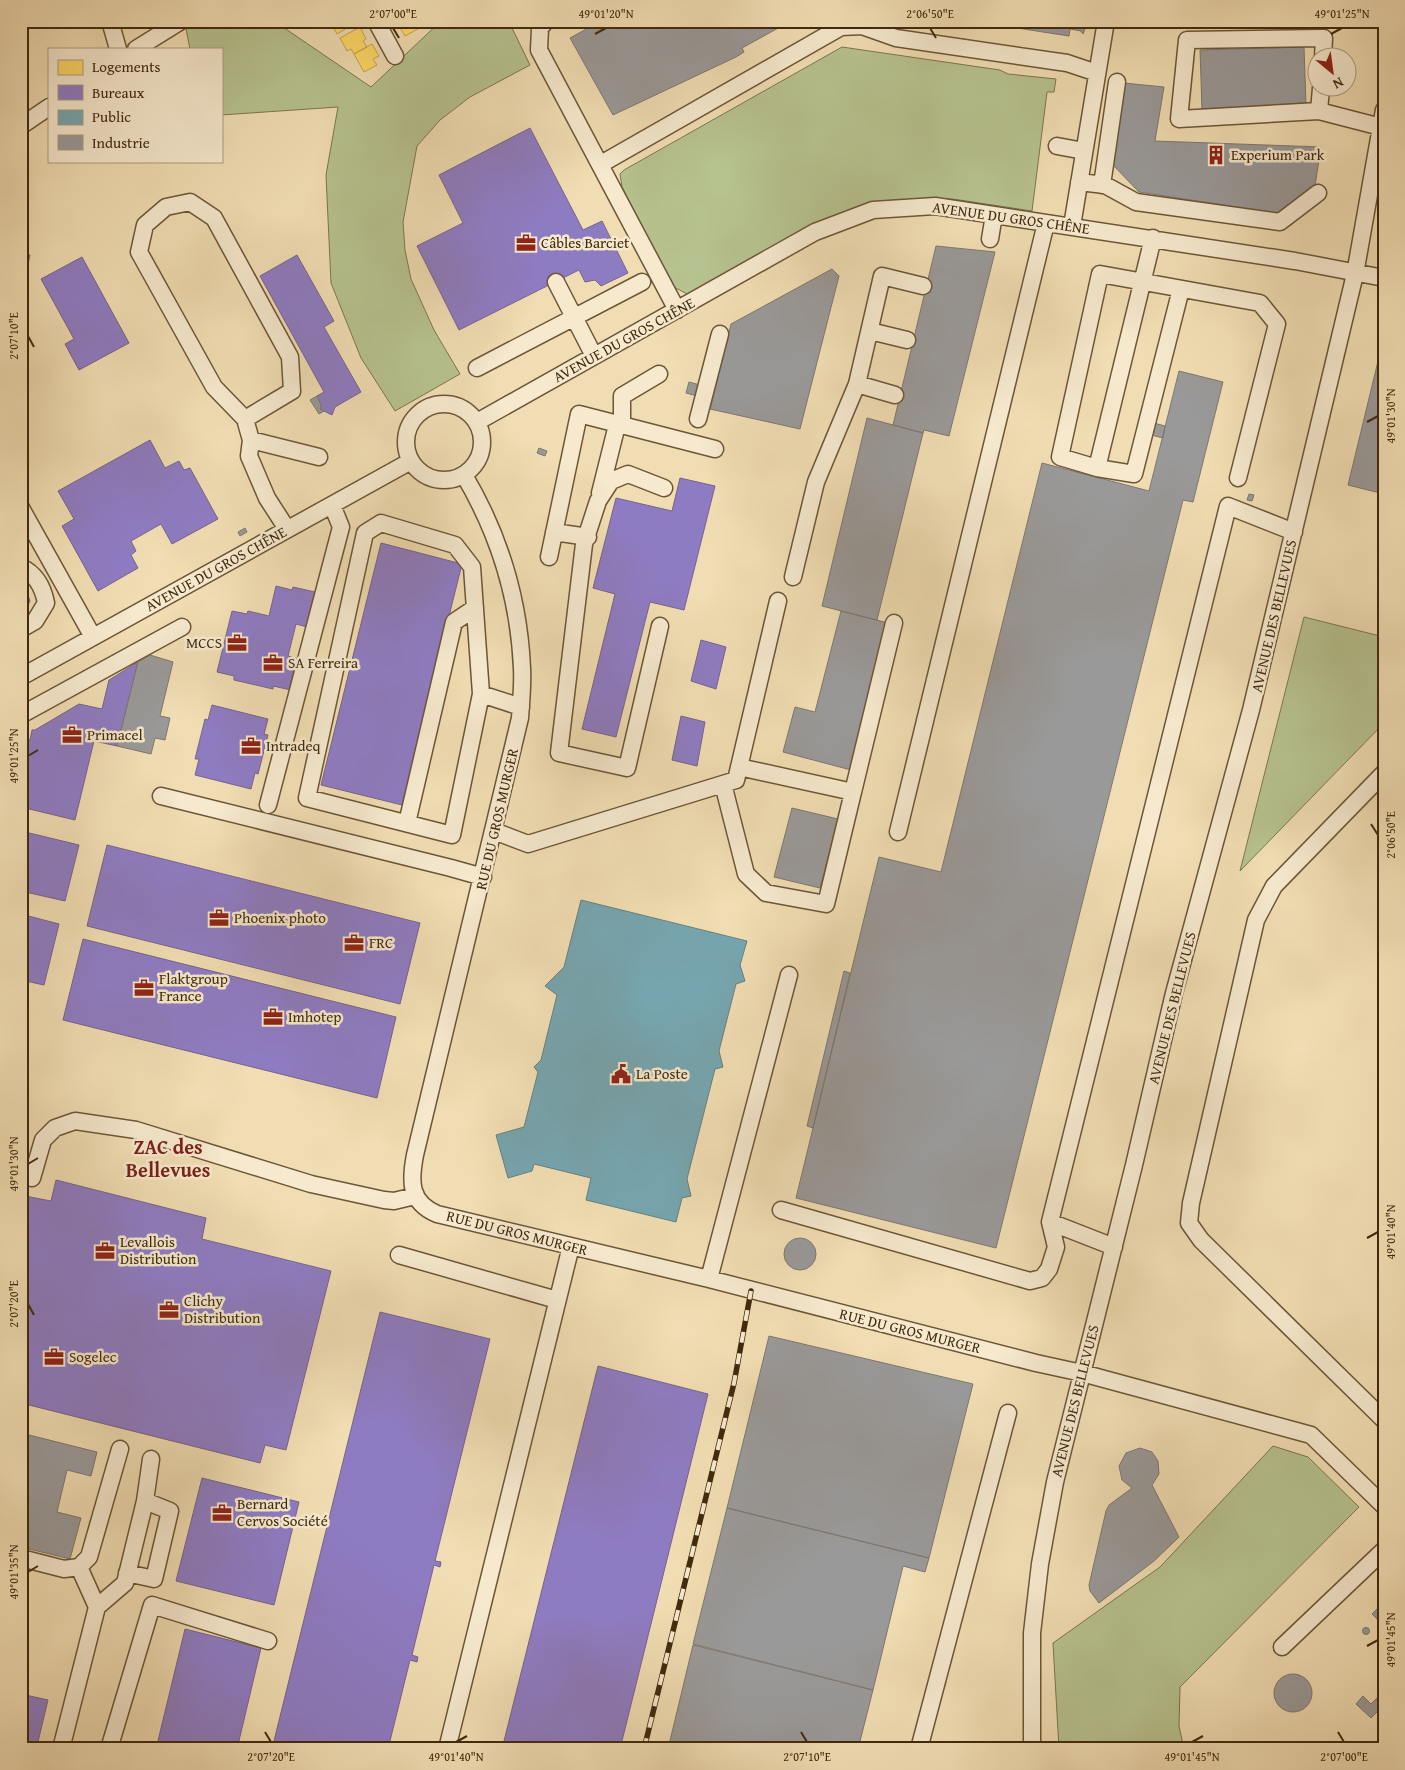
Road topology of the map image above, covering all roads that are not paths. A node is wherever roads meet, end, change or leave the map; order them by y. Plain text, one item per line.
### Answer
1 (110, 21) edge
2 (181, 21) edge
3 (376, 21) edge
4 (546, 21) edge
5 (1106, 21) edge
6 (862, 24) edge
7 (118, 48) edge
8 (138, 48) edge
9 (1324, 48) edge
10 (395, 56) dead end
11 (1097, 73) junction
12 (1117, 82) dead end
13 (1320, 98) edge
14 (48, 109) edge
15 (1384, 110) edge
16 (1319, 111) junction
17 (21, 126) edge
18 (1381, 127) junction
19 (1057, 146) dead end
20 (1084, 151) junction
21 (600, 164) junction
22 (1079, 182) junction
23 (1102, 185) junction
24 (1318, 193) dead end
25 (994, 215) junction
26 (1046, 222) junction
27 (1072, 226) junction
28 (1153, 238) junction
29 (990, 239) dead end
30 (1355, 274) junction
31 (1384, 278) edge
32 (556, 282) dead end
33 (642, 282) dead end
34 (1142, 282) junction
35 (923, 286) dead end
36 (1182, 289) junction
37 (677, 310) junction
38 (574, 318) junction
39 (870, 330) junction
40 (720, 334) dead end
41 (908, 340) dead end
42 (594, 356) junction
43 (477, 368) dead end
44 (659, 374) dead end
45 (857, 384) junction
46 (896, 396) dead end
47 (245, 419) junction
48 (698, 420) dead end
49 (477, 422) junction
50 (620, 425) junction
51 (252, 440) junction
52 (715, 449) dead end
53 (319, 457) dead end
54 (411, 461) junction
55 (1097, 468) junction
56 (464, 475) junction
57 (1238, 478) dead end
58 (664, 488) dead end
59 (598, 501) junction
60 (332, 505) junction
61 (21, 508) edge
62 (287, 529) junction
63 (554, 532) junction
64 (1294, 532) junction
65 (588, 537) junction
66 (549, 557) dead end
67 (21, 567) edge
68 (793, 577) dead end
69 (778, 601) dead end
70 (475, 608) junction
71 (894, 623) dead end
72 (660, 626) dead end
73 (182, 628) dead end
74 (21, 629) edge
75 (93, 637) junction
76 (21, 677) edge
77 (481, 694) junction
78 (521, 707) junction
79 (21, 716) edge
80 (739, 767) junction
81 (1384, 773) edge
82 (723, 784) junction
83 (853, 792) junction
84 (162, 796) dead end
85 (268, 805) dead end
86 (407, 824) junction
87 (494, 831) junction
88 (898, 832) dead end
89 (483, 877) junction
90 (789, 975) dead end
91 (32, 1178) dead end
92 (415, 1196) junction
93 (781, 1210) dead end
94 (1050, 1222) junction
95 (571, 1246) junction
96 (1114, 1247) junction
97 (399, 1255) dead end
98 (709, 1279) junction
99 (558, 1300) junction
100 (1082, 1373) junction
101 (1008, 1413) dead end
102 (1384, 1420) edge
103 (120, 1448) dead end
104 (151, 1459) dead end
105 (145, 1501) junction
106 (1384, 1506) edge
107 (1384, 1550) edge
108 (21, 1558) edge
109 (79, 1568) junction
110 (127, 1573) junction
111 (97, 1607) junction
112 (268, 1641) dead end
113 (1282, 1647) dead end
114 (61, 1749) edge
115 (109, 1749) edge
116 (447, 1749) edge
117 (919, 1749) edge
118 (1032, 1749) edge

1 - 7 street
2 - 8 street
3 - 10 street
4 - 21 street
5 - 11 street
6 - 11 street
6 - 21 street
9 - 16 street
11 - 20 street
12 - 23 street
13 - 16 street
14 - 17 street
15 - 18 street, AVENUE DES BELLEVUES
16 - 18 street
18 - 30 street, AVENUE DES BELLEVUES
19 - 20 street
20 - 22 street
21 - 37 street
22 - 23 street
22 - 27 street
23 - 24 street
25 - 26 street, AVENUE DU GROS CHÊNE
25 - 29 street
25 - 37 street, AVENUE DU GROS CHÊNE
26 - 27 street, AVENUE DU GROS CHÊNE
26 - 88 street
27 - 28 street, AVENUE DU GROS CHÊNE
28 - 30 street, AVENUE DU GROS CHÊNE
28 - 34 street
30 - 31 street, AVENUE DU GROS CHÊNE
30 - 64 street, AVENUE DES BELLEVUES
32 - 38 street
33 - 38 street
34 - 36 street
34 - 55 street
34 - 55 street
35 - 39 street
36 - 55 street
36 - 57 street
37 - 42 street, AVENUE DU GROS CHÊNE
38 - 42 street
38 - 43 street
39 - 41 street
39 - 45 street
40 - 48 street
42 - 49 street, AVENUE DU GROS CHÊNE
44 - 50 street
45 - 46 street
45 - 68 street
47 - 47 street
47 - 51 street
49 - 54 street
49 - 56 street
50 - 52 street
50 - 59 street
50 - 63 street
51 - 53 street
51 - 62 street
54 - 56 street
54 - 60 street, AVENUE DU GROS CHÊNE
56 - 78 street, RUE DU GROS MURGER
58 - 59 street
59 - 65 street
60 - 62 street, AVENUE DU GROS CHÊNE
60 - 85 street
61 - 75 street
62 - 75 street, AVENUE DU GROS CHÊNE
63 - 65 street
63 - 66 street
64 - 94 street
64 - 96 street, AVENUE DES BELLEVUES
65 - 72 street
67 - 74 street
69 - 80 street
70 - 77 street
70 - 86 street
70 - 86 street
71 - 83 street
73 - 79 street
75 - 76 street, AVENUE DU GROS CHÊNE
77 - 78 street
77 - 86 street
78 - 87 street, RUE DU GROS MURGER
80 - 82 street
80 - 83 street
81 - 102 street
82 - 83 street
82 - 87 street
84 - 89 street
87 - 89 street, RUE DU GROS MURGER
89 - 92 street, RUE DU GROS MURGER
90 - 98 street
91 - 92 street
92 - 95 street, RUE DU GROS MURGER
93 - 94 street
94 - 96 street
95 - 98 street, RUE DU GROS MURGER
95 - 99 street
96 - 100 street, AVENUE DES BELLEVUES
97 - 99 street
98 - 100 street, RUE DU GROS MURGER
99 - 116 street
100 - 106 street, RUE DU GROS MURGER
100 - 118 street, AVENUE DES BELLEVUES
101 - 117 street
103 - 109 street
104 - 105 street
105 - 110 street
105 - 110 street
107 - 113 street
108 - 109 street
109 - 111 street
110 - 111 street
111 - 114 street
112 - 115 street

